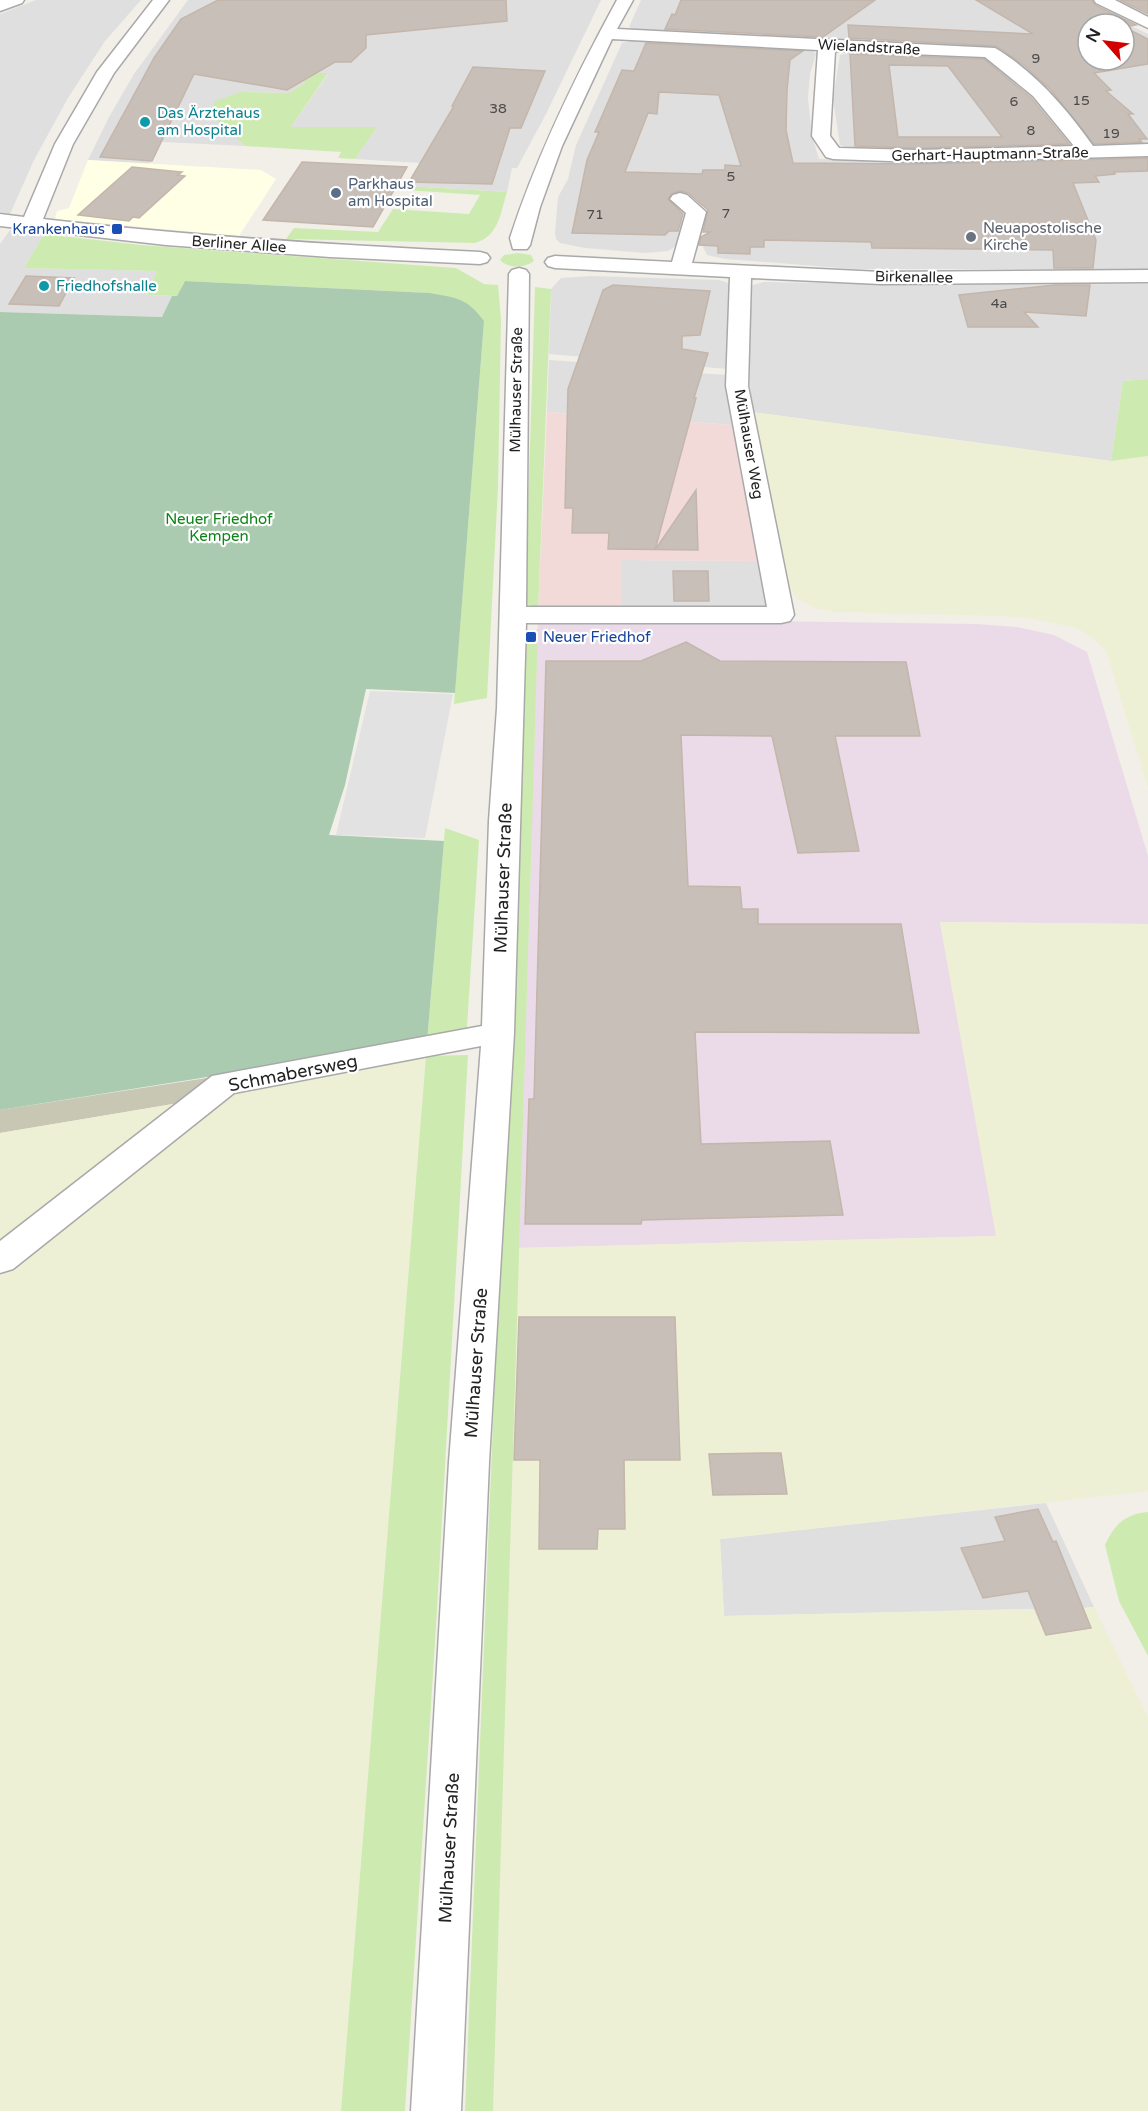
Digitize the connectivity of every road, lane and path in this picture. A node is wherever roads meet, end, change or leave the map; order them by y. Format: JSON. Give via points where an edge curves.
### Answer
{"nodes":[{"id":1,"x":16,"y":0,"type":"edge"},
{"id":2,"x":161,"y":0,"type":"edge"},
{"id":3,"x":626,"y":0,"type":"edge"},
{"id":4,"x":1102,"y":0,"type":"edge"},
{"id":5,"x":0,"y":6,"type":"edge"},
{"id":6,"x":1148,"y":23,"type":"edge"},
{"id":7,"x":607,"y":34,"type":"junction"},
{"id":8,"x":827,"y":45,"type":"junction"},
{"id":9,"x":1148,"y":150,"type":"edge"},
{"id":10,"x":1089,"y":153,"type":"junction"},
{"id":11,"x":680,"y":199,"type":"dead end"},
{"id":12,"x":0,"y":220,"type":"edge"},
{"id":13,"x":31,"y":224,"type":"junction"},
{"id":14,"x":520,"y":245,"type":"junction"},
{"id":15,"x":480,"y":258,"type":"junction"},
{"id":16,"x":555,"y":262,"type":"junction"},
{"id":17,"x":681,"y":267,"type":"junction"},
{"id":18,"x":741,"y":271,"type":"junction"},
{"id":19,"x":519,"y":274,"type":"junction"},
{"id":20,"x":1148,"y":276,"type":"edge"},
{"id":21,"x":513,"y":615,"type":"junction"},
{"id":22,"x":498,"y":1034,"type":"junction"},
{"id":23,"x":0,"y":1260,"type":"edge"},
{"id":24,"x":436,"y":2111,"type":"edge"}],
"edges":[{"from":1,"to":5,"type":"street"},
{"from":2,"to":13,"type":"street","via":[[100,82],[64,144]]},
{"from":3,"to":7,"type":"street"},
{"from":4,"to":6,"type":"street"},
{"from":7,"to":8,"type":"street","name":"Wielandstraße"},
{"from":7,"to":14,"type":"street","via":[[535,187]]},
{"from":8,"to":10,"type":"street","name":"Wielandstraße","via":[[988,51],[1039,92]]},
{"from":8,"to":10,"type":"street","name":"Gerhart-Hauptmann-Straße","via":[[821,136],[833,153]]},
{"from":9,"to":10,"type":"street","name":"Gerhart-Hauptmann-Straße"},
{"from":11,"to":17,"type":"street","via":[[696,212]]},
{"from":12,"to":13,"type":"street","name":"Berliner Allee"},
{"from":13,"to":15,"type":"street","name":"Berliner Allee","via":[[266,247]]},
{"from":14,"to":15,"type":"street","via":[[489,250]]},
{"from":14,"to":16,"type":"street","via":[[550,252]]},
{"from":15,"to":19,"type":"street","via":[[489,270]]},
{"from":16,"to":17,"type":"street","name":"Birkenallee"},
{"from":16,"to":19,"type":"street","via":[[543,271]]},
{"from":17,"to":18,"type":"street","name":"Birkenallee"},
{"from":18,"to":20,"type":"street","name":"Birkenallee","via":[[881,278]]},
{"from":18,"to":21,"type":"street","name":"Mülhauser Weg","via":[[737,386],[782,615]]},
{"from":19,"to":21,"type":"street","name":"Mülhauser Straße"},
{"from":21,"to":22,"type":"street","name":"Mülhauser Straße"},
{"from":22,"to":23,"type":"street","name":"Schmabersweg","via":[[224,1084]]},
{"from":22,"to":24,"type":"street","name":"Mülhauser Straße","via":[[469,1462]]}]}
